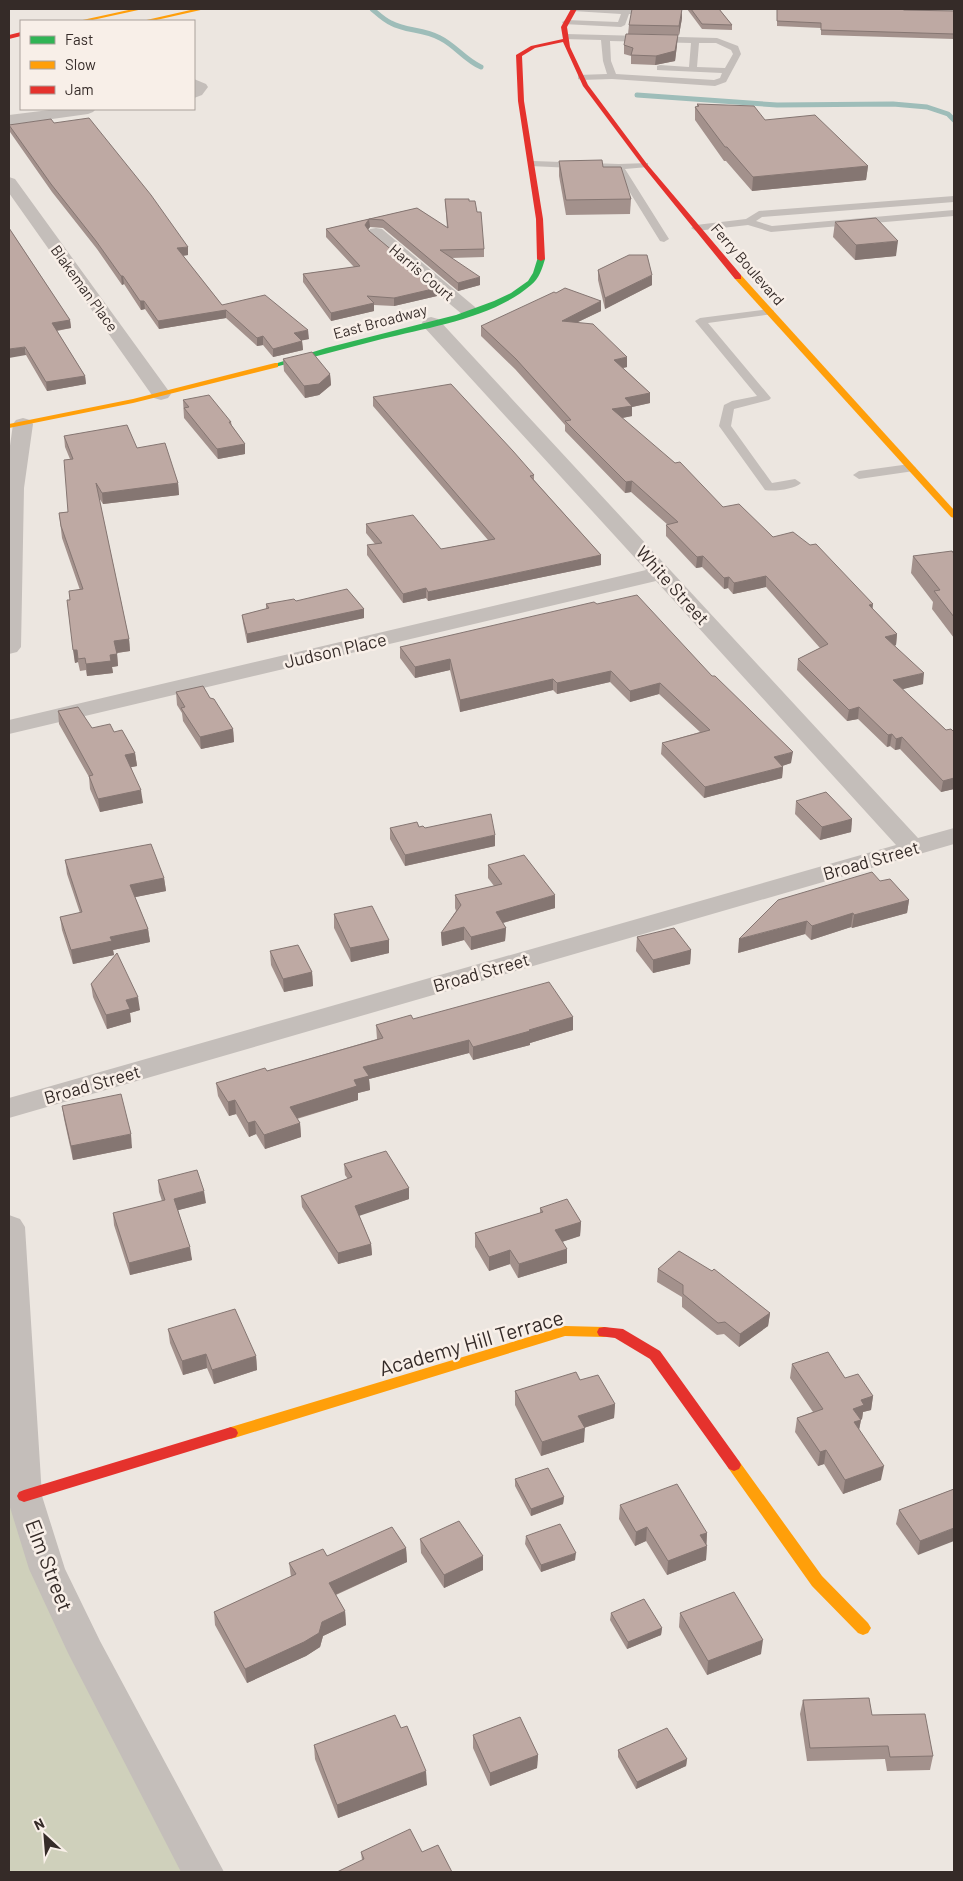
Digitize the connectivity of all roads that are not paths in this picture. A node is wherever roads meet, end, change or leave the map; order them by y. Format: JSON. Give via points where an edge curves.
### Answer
{"nodes":[{"id":1,"x":122,"y":9,"type":"edge"},
{"id":2,"x":140,"y":9,"type":"edge"},
{"id":3,"x":202,"y":9,"type":"edge"},
{"id":4,"x":574,"y":9,"type":"edge"},
{"id":5,"x":904,"y":9,"type":"edge"},
{"id":6,"x":626,"y":10,"type":"edge"},
{"id":7,"x":954,"y":10,"type":"edge"},
{"id":8,"x":602,"y":11,"type":"junction"},
{"id":9,"x":652,"y":13,"type":"edge"},
{"id":10,"x":76,"y":20,"type":"edge"},
{"id":11,"x":86,"y":20,"type":"edge"},
{"id":12,"x":150,"y":20,"type":"edge"},
{"id":13,"x":566,"y":22,"type":"junction"},
{"id":14,"x":596,"y":24,"type":"junction"},
{"id":15,"x":605,"y":37,"type":"junction"},
{"id":16,"x":566,"y":38,"type":"junction"},
{"id":17,"x":695,"y":40,"type":"junction"},
{"id":18,"x":570,"y":53,"type":"junction"},
{"id":19,"x":520,"y":59,"type":"junction"},
{"id":20,"x":646,"y":68,"type":"edge"},
{"id":21,"x":693,"y":70,"type":"junction"},
{"id":22,"x":729,"y":71,"type":"junction"},
{"id":23,"x":612,"y":76,"type":"junction"},
{"id":24,"x":581,"y":77,"type":"junction"},
{"id":25,"x":195,"y":84,"type":"edge"},
{"id":26,"x":195,"y":93,"type":"edge"},
{"id":27,"x":81,"y":110,"type":"edge"},
{"id":28,"x":9,"y":120,"type":"edge"},
{"id":29,"x":533,"y":164,"type":"junction"},
{"id":30,"x":645,"y":165,"type":"junction"},
{"id":31,"x":619,"y":167,"type":"junction"},
{"id":32,"x":9,"y":182,"type":"edge"},
{"id":33,"x":954,"y":198,"type":"edge"},
{"id":34,"x":954,"y":213,"type":"edge"},
{"id":35,"x":749,"y":222,"type":"junction"},
{"id":36,"x":696,"y":228,"type":"junction"},
{"id":37,"x":376,"y":233,"type":"dead end"},
{"id":38,"x":664,"y":239,"type":"dead end"},
{"id":39,"x":469,"y":311,"type":"junction"},
{"id":40,"x":770,"y":312,"type":"junction"},
{"id":41,"x":431,"y":323,"type":"junction"},
{"id":42,"x":161,"y":394,"type":"junction"},
{"id":43,"x":16,"y":425,"type":"edge"},
{"id":44,"x":910,"y":468,"type":"junction"},
{"id":45,"x":859,"y":474,"type":"dead end"},
{"id":46,"x":795,"y":483,"type":"dead end"},
{"id":47,"x":11,"y":486,"type":"edge"},
{"id":48,"x":954,"y":515,"type":"edge"},
{"id":49,"x":662,"y":572,"type":"junction"},
{"id":50,"x":9,"y":647,"type":"edge"},
{"id":51,"x":9,"y":727,"type":"edge"},
{"id":52,"x":954,"y":836,"type":"edge"},
{"id":53,"x":913,"y":848,"type":"junction"},
{"id":54,"x":9,"y":1108,"type":"edge"},
{"id":55,"x":9,"y":1227,"type":"edge"},
{"id":56,"x":24,"y":1496,"type":"junction"},
{"id":57,"x":863,"y":1628,"type":"dead end"},
{"id":58,"x":203,"y":1872,"type":"edge"}],
"edges":[{"from":1,"to":10,"type":"main road"},
{"from":2,"to":11,"type":"main road"},
{"from":3,"to":12,"type":"main road"},
{"from":4,"to":8,"type":"lane"},
{"from":4,"to":13,"type":"main road"},
{"from":5,"to":7,"type":"street"},
{"from":6,"to":8,"type":"lane"},
{"from":6,"to":9,"type":"lane"},
{"from":6,"to":14,"type":"lane","via":[[621,25]]},
{"from":8,"to":14,"type":"lane"},
{"from":13,"to":14,"type":"lane"},
{"from":13,"to":16,"type":"main road","name":"Ferry Boulevard"},
{"from":15,"to":16,"type":"lane"},
{"from":15,"to":17,"type":"lane"},
{"from":15,"to":23,"type":"lane","via":[[613,66]]},
{"from":16,"to":18,"type":"main road","name":"Ferry Boulevard"},
{"from":16,"to":19,"type":"main road","via":[[526,50],[519,55]]},
{"from":17,"to":21,"type":"lane"},
{"from":17,"to":22,"type":"lane","via":[[717,41],[734,48],[737,54]]},
{"from":18,"to":19,"type":"main road","via":[[540,54]]},
{"from":18,"to":24,"type":"main road","name":"Ferry Boulevard"},
{"from":19,"to":29,"type":"main road","name":"East Broadway","via":[[521,103]]},
{"from":20,"to":21,"type":"lane"},
{"from":21,"to":22,"type":"lane"},
{"from":22,"to":23,"type":"lane","via":[[723,80],[716,83]]},
{"from":23,"to":24,"type":"lane"},
{"from":24,"to":30,"type":"main road","name":"Ferry Boulevard"},
{"from":25,"to":26,"type":"street","via":[[201,87]]},
{"from":27,"to":28,"type":"street"},
{"from":29,"to":31,"type":"lane"},
{"from":29,"to":39,"type":"main road","name":"East Broadway","via":[[542,244],[537,274],[509,297]]},
{"from":30,"to":31,"type":"lane"},
{"from":30,"to":36,"type":"main road","name":"Ferry Boulevard"},
{"from":31,"to":38,"type":"lane"},
{"from":32,"to":42,"type":"street","name":"Blakeman Place"},
{"from":33,"to":35,"type":"lane","via":[[759,214]]},
{"from":34,"to":35,"type":"lane","via":[[771,229]]},
{"from":35,"to":36,"type":"lane"},
{"from":36,"to":40,"type":"main road","name":"Ferry Boulevard"},
{"from":37,"to":39,"type":"street","name":"Harris Court"},
{"from":39,"to":41,"type":"main road","name":"East Broadway"},
{"from":40,"to":44,"type":"main road","name":"Ferry Boulevard"},
{"from":40,"to":46,"type":"lane","via":[[700,321],[765,398],[728,407],[725,426],[769,486]]},
{"from":41,"to":42,"type":"main road","name":"East Broadway"},
{"from":41,"to":49,"type":"street","name":"White Street"},
{"from":42,"to":43,"type":"main road","name":"East Broadway"},
{"from":43,"to":47,"type":"street"},
{"from":44,"to":45,"type":"lane"},
{"from":44,"to":48,"type":"main road","name":"Ferry Boulevard"},
{"from":47,"to":50,"type":"street"},
{"from":49,"to":51,"type":"street","name":"Judson Place"},
{"from":49,"to":53,"type":"street","name":"White Street"},
{"from":52,"to":53,"type":"street","name":"Broad Street"},
{"from":53,"to":54,"type":"street","name":"Broad Street"},
{"from":55,"to":56,"type":"street","name":"Elm Street"},
{"from":56,"to":57,"type":"main road","name":"Academy Hill Terrace","via":[[565,1331],[618,1333],[655,1355],[817,1581]]},
{"from":56,"to":58,"type":"street","name":"Elm Street","via":[[47,1569],[87,1653]]}]}
